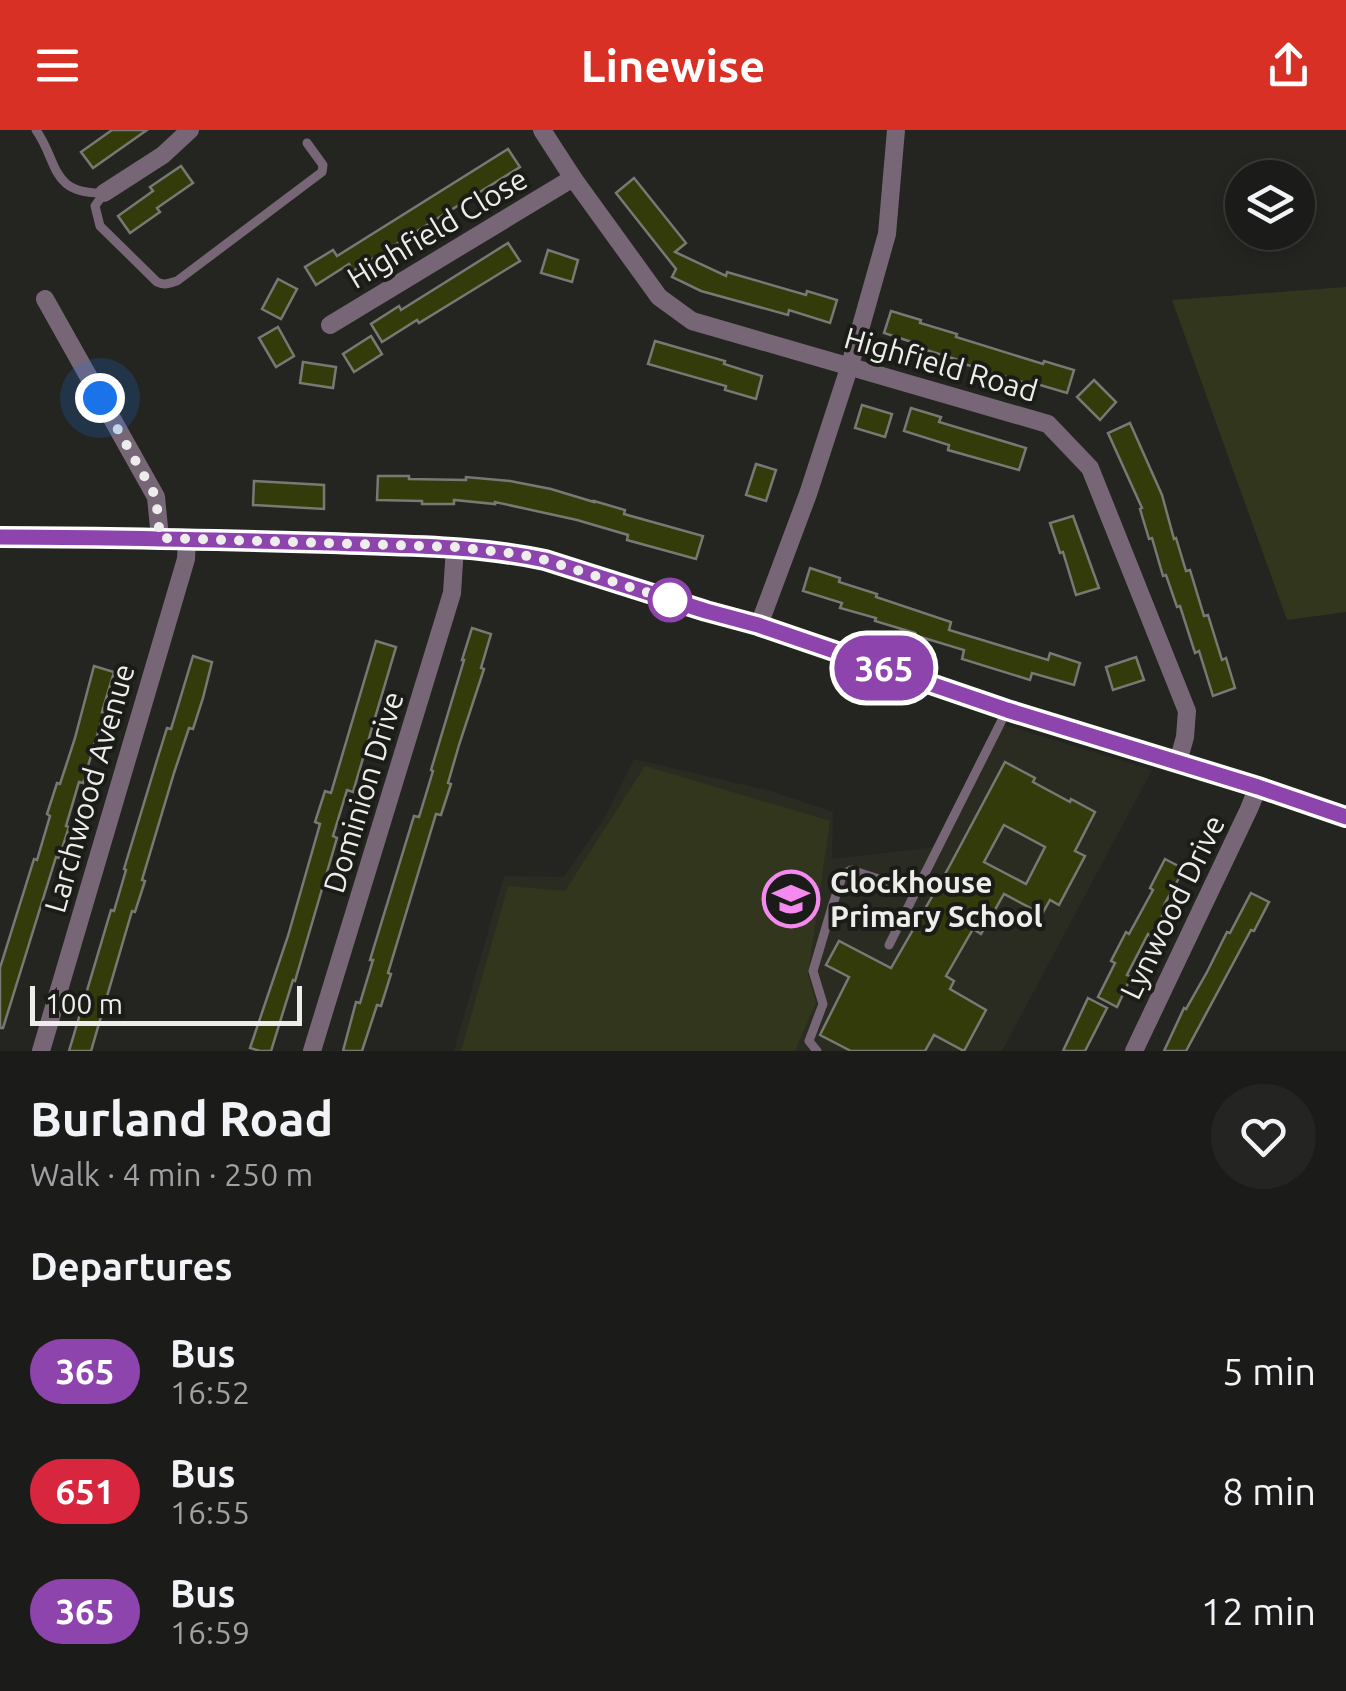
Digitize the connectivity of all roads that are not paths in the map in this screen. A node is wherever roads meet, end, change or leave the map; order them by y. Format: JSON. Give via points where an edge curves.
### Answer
{"nodes":[{"id":1,"x":36,"y":130,"type":"edge"},
{"id":2,"x":542,"y":130,"type":"edge"},
{"id":3,"x":896,"y":130,"type":"edge"},
{"id":4,"x":188,"y":131,"type":"edge"},
{"id":5,"x":307,"y":142,"type":"dead end"},
{"id":6,"x":573,"y":178,"type":"junction"},
{"id":7,"x":104,"y":193,"type":"junction"},
{"id":8,"x":45,"y":300,"type":"dead end"},
{"id":9,"x":330,"y":325,"type":"dead end"},
{"id":10,"x":850,"y":365,"type":"junction"},
{"id":11,"x":0,"y":537,"type":"edge"},
{"id":12,"x":160,"y":538,"type":"junction"},
{"id":13,"x":187,"y":539,"type":"junction"},
{"id":14,"x":455,"y":547,"type":"junction"},
{"id":15,"x":758,"y":625,"type":"junction"},
{"id":16,"x":1007,"y":710,"type":"junction"},
{"id":17,"x":1178,"y":762,"type":"junction"},
{"id":18,"x":1258,"y":787,"type":"junction"},
{"id":19,"x":1346,"y":817,"type":"edge"},
{"id":20,"x":916,"y":891,"type":"junction"},
{"id":21,"x":832,"y":907,"type":"junction"},
{"id":22,"x":898,"y":926,"type":"junction"},
{"id":23,"x":888,"y":946,"type":"dead end"},
{"id":24,"x":40,"y":1051,"type":"edge"},
{"id":25,"x":312,"y":1051,"type":"edge"},
{"id":26,"x":817,"y":1051,"type":"edge"},
{"id":27,"x":1134,"y":1051,"type":"edge"}],
"edges":[{"from":1,"to":7,"type":"lane","via":[[64,181],[74,190]]},
{"from":2,"to":6,"type":"street","name":"Highfield Road"},
{"from":3,"to":10,"type":"street","via":[[887,234]]},
{"from":4,"to":7,"type":"street"},
{"from":5,"to":7,"type":"lane","via":[[322,172],[168,284],[157,282],[100,226],[96,206]]},
{"from":6,"to":9,"type":"street","name":"Highfield Close"},
{"from":6,"to":10,"type":"street","name":"Highfield Road","via":[[659,297],[692,320]]},
{"from":8,"to":12,"type":"street","via":[[156,497]]},
{"from":10,"to":15,"type":"street"},
{"from":10,"to":17,"type":"street","name":"Highfield Road","via":[[1048,424],[1090,468],[1187,711]]},
{"from":11,"to":12,"type":"street"},
{"from":12,"to":13,"type":"street"},
{"from":13,"to":14,"type":"street"},
{"from":13,"to":24,"type":"street","name":"Larchwood Avenue"},
{"from":14,"to":15,"type":"street","via":[[545,560]]},
{"from":14,"to":25,"type":"street","name":"Dominion Drive","via":[[452,593]]},
{"from":15,"to":16,"type":"street"},
{"from":16,"to":17,"type":"street"},
{"from":16,"to":20,"type":"lane"},
{"from":17,"to":18,"type":"street"},
{"from":18,"to":19,"type":"street"},
{"from":18,"to":27,"type":"street","name":"Lynwood Drive"},
{"from":20,"to":21,"type":"lane","via":[[851,870],[843,874]]},
{"from":20,"to":22,"type":"lane"},
{"from":21,"to":22,"type":"lane"},
{"from":21,"to":26,"type":"lane","via":[[812,971],[823,1004],[809,1040]]},
{"from":22,"to":23,"type":"lane"}]}
